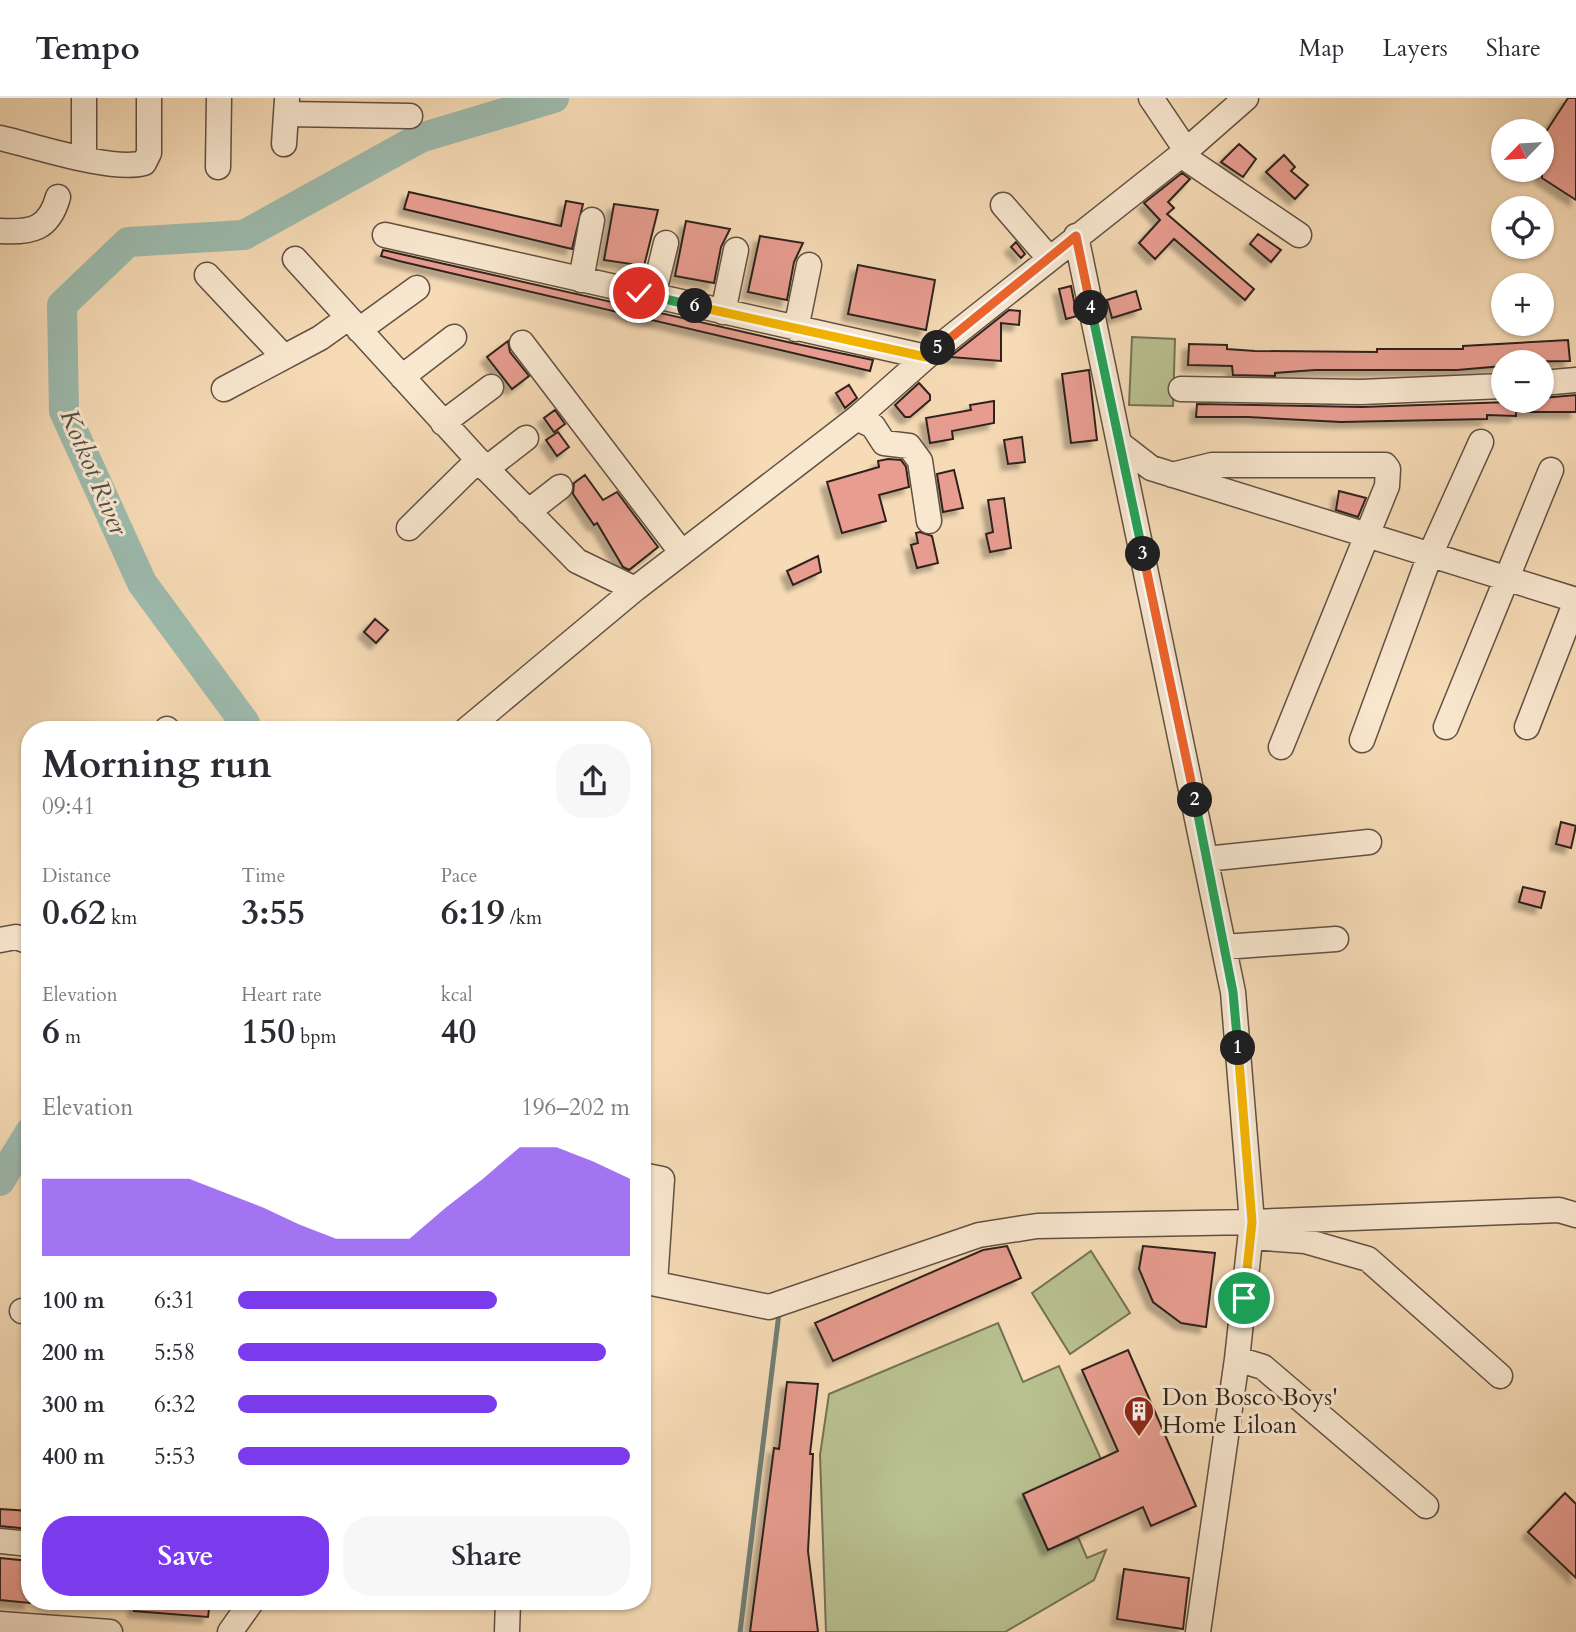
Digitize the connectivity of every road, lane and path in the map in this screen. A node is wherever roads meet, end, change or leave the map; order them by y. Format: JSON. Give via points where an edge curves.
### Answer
{"nodes":[{"id":1,"x":84,"y":98,"type":"edge"},
{"id":2,"x":149,"y":98,"type":"edge"},
{"id":3,"x":219,"y":98,"type":"edge"},
{"id":4,"x":1151,"y":98,"type":"edge"},
{"id":5,"x":1246,"y":98,"type":"edge"},
{"id":6,"x":287,"y":106,"type":"edge"},
{"id":7,"x":410,"y":116,"type":"dead end"},
{"id":8,"x":0,"y":138,"type":"edge"},
{"id":9,"x":284,"y":144,"type":"dead end"},
{"id":10,"x":1184,"y":153,"type":"junction"},
{"id":11,"x":83,"y":158,"type":"junction"},
{"id":12,"x":218,"y":167,"type":"dead end"},
{"id":13,"x":58,"y":197,"type":"dead end"},
{"id":14,"x":1003,"y":205,"type":"dead end"},
{"id":15,"x":592,"y":220,"type":"dead end"},
{"id":16,"x":0,"y":231,"type":"edge"},
{"id":17,"x":385,"y":235,"type":"dead end"},
{"id":18,"x":1299,"y":235,"type":"dead end"},
{"id":19,"x":1076,"y":236,"type":"junction"},
{"id":20,"x":666,"y":243,"type":"dead end"},
{"id":21,"x":736,"y":250,"type":"dead end"},
{"id":22,"x":1049,"y":258,"type":"junction"},
{"id":23,"x":295,"y":259,"type":"dead end"},
{"id":24,"x":809,"y":265,"type":"dead end"},
{"id":25,"x":207,"y":275,"type":"dead end"},
{"id":26,"x":581,"y":280,"type":"junction"},
{"id":27,"x":417,"y":288,"type":"dead end"},
{"id":28,"x":653,"y":296,"type":"junction"},
{"id":29,"x":723,"y":312,"type":"junction"},
{"id":30,"x":354,"y":324,"type":"junction"},
{"id":31,"x":796,"y":329,"type":"junction"},
{"id":32,"x":454,"y":337,"type":"dead end"},
{"id":33,"x":522,"y":343,"type":"dead end"},
{"id":34,"x":284,"y":357,"type":"junction"},
{"id":35,"x":926,"y":357,"type":"junction"},
{"id":36,"x":402,"y":377,"type":"junction"},
{"id":37,"x":1576,"y":380,"type":"edge"},
{"id":38,"x":1554,"y":382,"type":"edge"},
{"id":39,"x":491,"y":387,"type":"dead end"},
{"id":40,"x":1491,"y":387,"type":"edge"},
{"id":41,"x":224,"y":389,"type":"dead end"},
{"id":42,"x":1181,"y":389,"type":"dead end"},
{"id":43,"x":857,"y":418,"type":"junction"},
{"id":44,"x":443,"y":423,"type":"junction"},
{"id":45,"x":526,"y":438,"type":"dead end"},
{"id":46,"x":1481,"y":442,"type":"dead end"},
{"id":47,"x":1120,"y":444,"type":"junction"},
{"id":48,"x":482,"y":465,"type":"junction"},
{"id":49,"x":1551,"y":470,"type":"dead end"},
{"id":50,"x":1172,"y":475,"type":"junction"},
{"id":51,"x":561,"y":487,"type":"dead end"},
{"id":52,"x":528,"y":512,"type":"junction"},
{"id":53,"x":929,"y":521,"type":"dead end"},
{"id":54,"x":409,"y":528,"type":"dead end"},
{"id":55,"x":1368,"y":536,"type":"junction"},
{"id":56,"x":682,"y":553,"type":"junction"},
{"id":57,"x":1430,"y":555,"type":"junction"},
{"id":58,"x":1509,"y":579,"type":"junction"},
{"id":59,"x":635,"y":589,"type":"junction"},
{"id":60,"x":1576,"y":600,"type":"edge"},
{"id":61,"x":477,"y":721,"type":"edge"},
{"id":62,"x":1447,"y":727,"type":"dead end"},
{"id":63,"x":1527,"y":727,"type":"dead end"},
{"id":64,"x":1362,"y":740,"type":"dead end"},
{"id":65,"x":1281,"y":747,"type":"dead end"},
{"id":66,"x":1369,"y":842,"type":"dead end"},
{"id":67,"x":1206,"y":859,"type":"junction"},
{"id":68,"x":21,"y":939,"type":"edge"},
{"id":69,"x":1336,"y":939,"type":"dead end"},
{"id":70,"x":0,"y":940,"type":"edge"},
{"id":71,"x":1224,"y":947,"type":"junction"},
{"id":72,"x":651,"y":1177,"type":"edge"},
{"id":73,"x":1576,"y":1215,"type":"edge"},
{"id":74,"x":1252,"y":1229,"type":"junction"},
{"id":75,"x":651,"y":1260,"type":"edge"},
{"id":76,"x":651,"y":1283,"type":"edge"},
{"id":77,"x":1237,"y":1359,"type":"junction"},
{"id":78,"x":1500,"y":1376,"type":"dead end"},
{"id":79,"x":1426,"y":1506,"type":"dead end"},
{"id":80,"x":0,"y":1541,"type":"edge"},
{"id":81,"x":21,"y":1543,"type":"edge"},
{"id":82,"x":246,"y":1610,"type":"edge"},
{"id":83,"x":508,"y":1610,"type":"edge"},
{"id":84,"x":0,"y":1625,"type":"edge"},
{"id":85,"x":110,"y":1632,"type":"edge"},
{"id":86,"x":230,"y":1632,"type":"edge"},
{"id":87,"x":507,"y":1632,"type":"edge"},
{"id":88,"x":1198,"y":1632,"type":"edge"}],
"edges":[{"from":1,"to":11,"type":"street"},
{"from":2,"to":11,"type":"street","via":[[149,153],[144,163],[133,166]]},
{"from":3,"to":12,"type":"street"},
{"from":4,"to":10,"type":"street"},
{"from":5,"to":10,"type":"street"},
{"from":6,"to":7,"type":"street"},
{"from":6,"to":9,"type":"street"},
{"from":8,"to":11,"type":"street"},
{"from":10,"to":18,"type":"street"},
{"from":10,"to":19,"type":"street"},
{"from":13,"to":16,"type":"street","via":[[52,218],[40,227]]},
{"from":14,"to":22,"type":"street"},
{"from":15,"to":26,"type":"street"},
{"from":17,"to":26,"type":"street"},
{"from":19,"to":22,"type":"street"},
{"from":19,"to":47,"type":"street"},
{"from":20,"to":28,"type":"street"},
{"from":21,"to":29,"type":"street"},
{"from":22,"to":35,"type":"street"},
{"from":23,"to":30,"type":"street"},
{"from":24,"to":31,"type":"street"},
{"from":25,"to":34,"type":"street"},
{"from":26,"to":28,"type":"street"},
{"from":27,"to":30,"type":"street"},
{"from":28,"to":29,"type":"street"},
{"from":29,"to":31,"type":"street"},
{"from":30,"to":34,"type":"street"},
{"from":30,"to":36,"type":"street"},
{"from":31,"to":35,"type":"street"},
{"from":32,"to":36,"type":"street"},
{"from":33,"to":56,"type":"street"},
{"from":34,"to":41,"type":"street"},
{"from":35,"to":43,"type":"street"},
{"from":36,"to":44,"type":"street"},
{"from":37,"to":38,"type":"street"},
{"from":39,"to":44,"type":"street"},
{"from":40,"to":42,"type":"street","via":[[1361,392]]},
{"from":43,"to":53,"type":"street","via":[[873,426],[884,443],[909,446],[920,461]]},
{"from":43,"to":56,"type":"street"},
{"from":44,"to":48,"type":"street"},
{"from":45,"to":48,"type":"street"},
{"from":46,"to":57,"type":"street"},
{"from":47,"to":50,"type":"street","via":[[1151,468]]},
{"from":47,"to":67,"type":"street"},
{"from":48,"to":52,"type":"street"},
{"from":48,"to":54,"type":"street"},
{"from":49,"to":58,"type":"street"},
{"from":50,"to":55,"type":"street"},
{"from":50,"to":55,"type":"street","via":[[1212,465],[1385,465],[1387,486]]},
{"from":51,"to":52,"type":"street"},
{"from":52,"to":59,"type":"street","via":[[576,561]]},
{"from":55,"to":57,"type":"street"},
{"from":55,"to":65,"type":"street"},
{"from":56,"to":59,"type":"street"},
{"from":57,"to":58,"type":"street"},
{"from":57,"to":64,"type":"street"},
{"from":58,"to":60,"type":"street"},
{"from":58,"to":62,"type":"street"},
{"from":59,"to":61,"type":"street"},
{"from":60,"to":63,"type":"street"},
{"from":66,"to":67,"type":"street"},
{"from":67,"to":71,"type":"street"},
{"from":68,"to":70,"type":"street"},
{"from":69,"to":71,"type":"street"},
{"from":71,"to":74,"type":"street","via":[[1233,992]]},
{"from":72,"to":75,"type":"street","via":[[662,1179]]},
{"from":73,"to":74,"type":"street","via":[[1559,1210]]},
{"from":74,"to":76,"type":"street","via":[[1037,1226],[979,1235],[769,1307]]},
{"from":74,"to":77,"type":"street"},
{"from":74,"to":78,"type":"street","via":[[1368,1259]]},
{"from":77,"to":79,"type":"street","via":[[1263,1367]]},
{"from":77,"to":88,"type":"street"},
{"from":80,"to":81,"type":"street"},
{"from":82,"to":86,"type":"street"},
{"from":83,"to":87,"type":"street"},
{"from":84,"to":85,"type":"street"}]}
